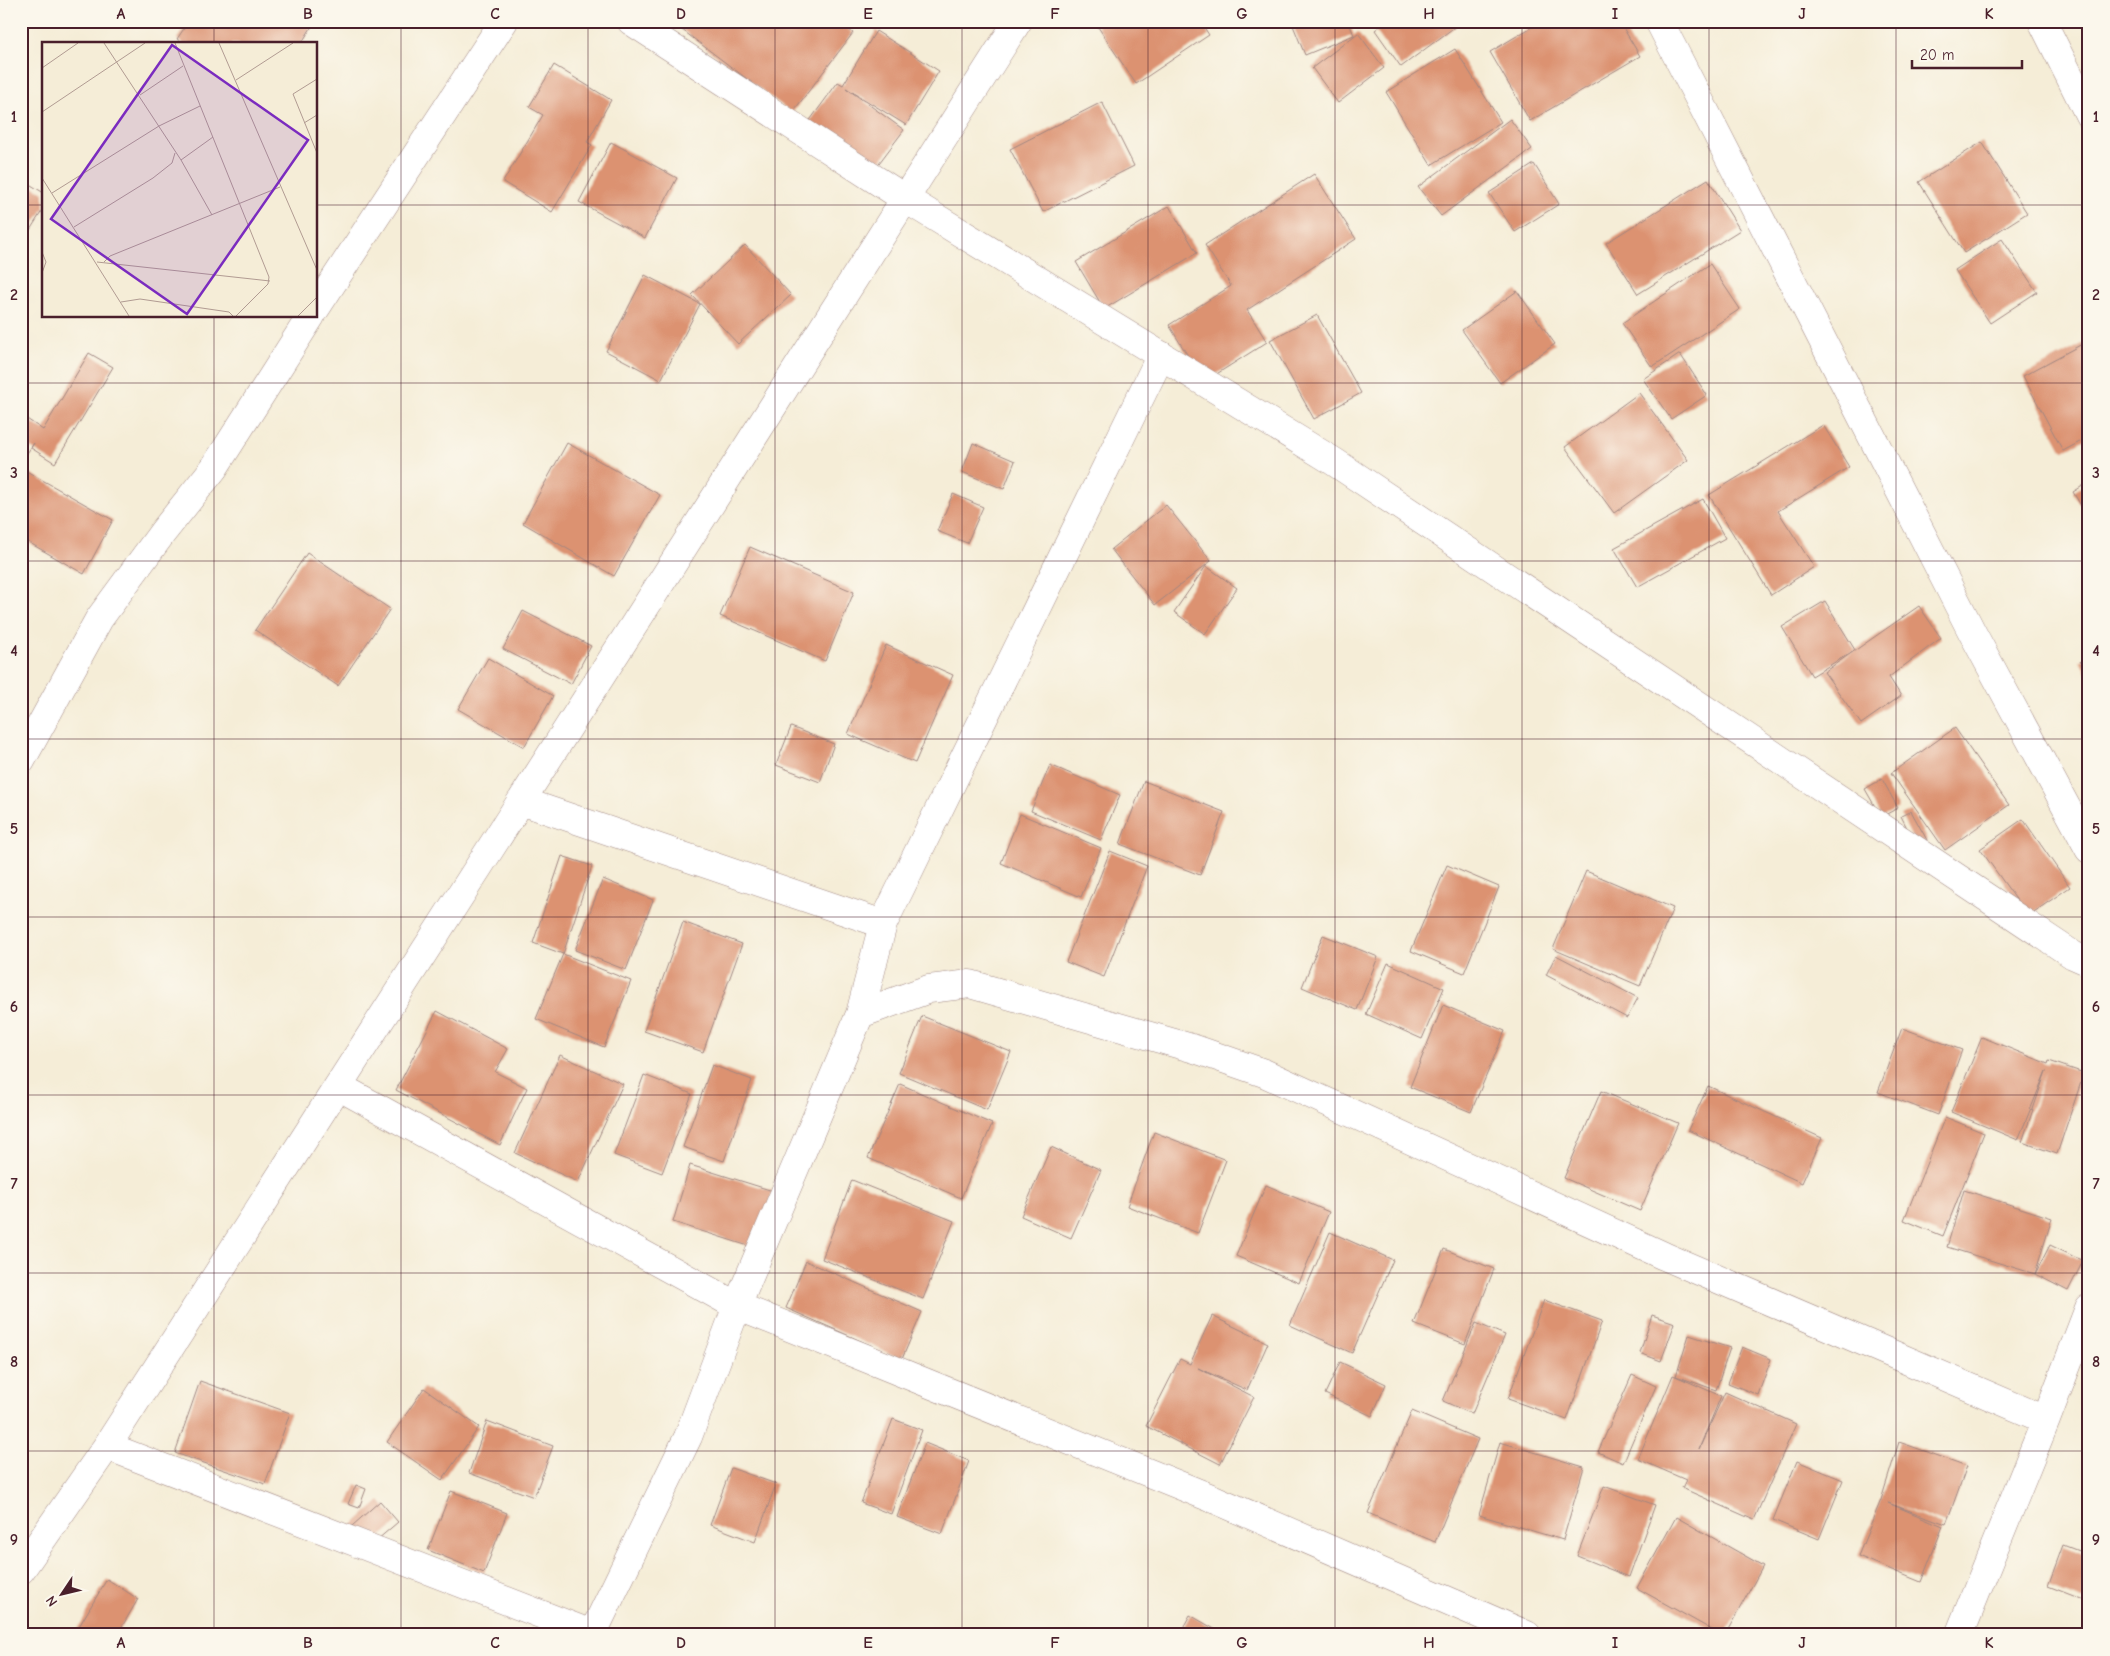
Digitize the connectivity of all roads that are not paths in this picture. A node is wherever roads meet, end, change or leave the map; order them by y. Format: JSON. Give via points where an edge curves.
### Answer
{"nodes":[{"id":1,"x":504,"y":21,"type":"edge"},
{"id":2,"x":631,"y":21,"type":"edge"},
{"id":3,"x":1018,"y":21,"type":"edge"},
{"id":4,"x":1658,"y":21,"type":"edge"},
{"id":5,"x":2042,"y":21,"type":"edge"},
{"id":6,"x":2089,"y":116,"type":"edge"},
{"id":7,"x":904,"y":198,"type":"junction"},
{"id":8,"x":318,"y":305,"type":"edge"},
{"id":9,"x":310,"y":318,"type":"edge"},
{"id":10,"x":1161,"y":355,"type":"junction"},
{"id":11,"x":21,"y":761,"type":"edge"},
{"id":12,"x":521,"y":801,"type":"junction"},
{"id":13,"x":2089,"y":849,"type":"edge"},
{"id":14,"x":883,"y":924,"type":"junction"},
{"id":15,"x":2089,"y":962,"type":"edge"},
{"id":16,"x":860,"y":1014,"type":"junction"},
{"id":17,"x":338,"y":1086,"type":"junction"},
{"id":18,"x":737,"y":1306,"type":"junction"},
{"id":19,"x":2089,"y":1308,"type":"edge"},
{"id":20,"x":2046,"y":1420,"type":"junction"},
{"id":21,"x":107,"y":1446,"type":"junction"},
{"id":22,"x":21,"y":1570,"type":"edge"},
{"id":23,"x":592,"y":1634,"type":"edge"},
{"id":24,"x":1527,"y":1635,"type":"edge"},
{"id":25,"x":1959,"y":1635,"type":"edge"}],
"edges":[{"from":1,"to":8,"type":"street"},
{"from":2,"to":7,"type":"street"},
{"from":3,"to":7,"type":"street"},
{"from":4,"to":13,"type":"street","via":[[1972,632]]},
{"from":5,"to":6,"type":"street"},
{"from":7,"to":10,"type":"street"},
{"from":7,"to":12,"type":"street"},
{"from":9,"to":11,"type":"street","via":[[214,468],[99,619]]},
{"from":10,"to":14,"type":"street"},
{"from":10,"to":15,"type":"street","via":[[1333,461],[2073,955]]},
{"from":12,"to":14,"type":"street"},
{"from":12,"to":17,"type":"street"},
{"from":14,"to":16,"type":"street"},
{"from":16,"to":18,"type":"street"},
{"from":16,"to":20,"type":"street","via":[[929,988],[970,984],[1195,1049],[1264,1073],[1664,1256]]},
{"from":17,"to":18,"type":"street"},
{"from":17,"to":21,"type":"street"},
{"from":18,"to":23,"type":"street","via":[[688,1437]]},
{"from":18,"to":24,"type":"street","via":[[1216,1500]]},
{"from":19,"to":20,"type":"street"},
{"from":20,"to":25,"type":"street"},
{"from":21,"to":22,"type":"street"},
{"from":21,"to":23,"type":"street"}]}
